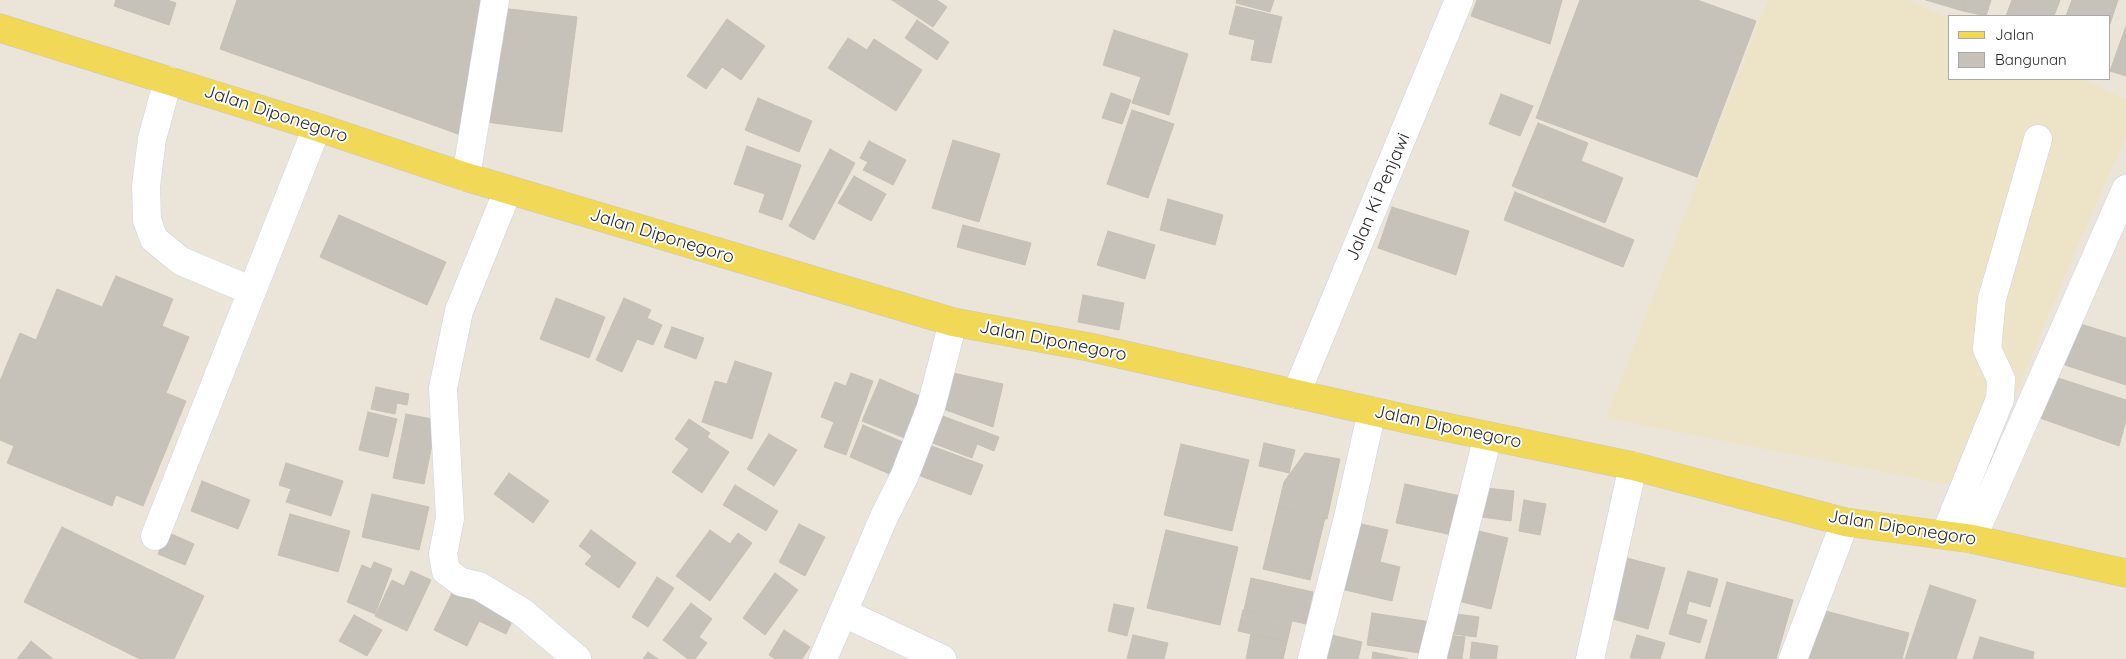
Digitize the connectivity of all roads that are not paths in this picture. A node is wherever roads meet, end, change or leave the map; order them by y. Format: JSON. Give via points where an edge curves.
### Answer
{"nodes":[{"id":1,"x":495,"y":0,"type":"edge"},
{"id":2,"x":1459,"y":0,"type":"edge"},
{"id":3,"x":0,"y":28,"type":"edge"},
{"id":4,"x":168,"y":80,"type":"junction"},
{"id":5,"x":317,"y":128,"type":"junction"},
{"id":6,"x":2038,"y":139,"type":"dead end"},
{"id":7,"x":466,"y":178,"type":"junction"},
{"id":8,"x":2126,"y":189,"type":"edge"},
{"id":9,"x":508,"y":190,"type":"junction"},
{"id":10,"x":252,"y":291,"type":"junction"},
{"id":11,"x":953,"y":322,"type":"junction"},
{"id":12,"x":1296,"y":394,"type":"junction"},
{"id":13,"x":1372,"y":411,"type":"junction"},
{"id":14,"x":1488,"y":436,"type":"junction"},
{"id":15,"x":1633,"y":466,"type":"junction"},
{"id":16,"x":1844,"y":522,"type":"junction"},
{"id":17,"x":1945,"y":535,"type":"junction"},
{"id":18,"x":155,"y":536,"type":"dead end"},
{"id":19,"x":1972,"y":539,"type":"junction"},
{"id":20,"x":2126,"y":573,"type":"edge"},
{"id":21,"x":844,"y":613,"type":"junction"},
{"id":22,"x":577,"y":659,"type":"edge"},
{"id":23,"x":823,"y":659,"type":"edge"},
{"id":24,"x":942,"y":659,"type":"edge"},
{"id":25,"x":1312,"y":659,"type":"edge"},
{"id":26,"x":1432,"y":659,"type":"edge"},
{"id":27,"x":1590,"y":659,"type":"edge"},
{"id":28,"x":1793,"y":659,"type":"edge"}],
"edges":[{"from":1,"to":7,"type":"street"},
{"from":2,"to":12,"type":"street","name":"Jalan Ki Penjawi"},
{"from":3,"to":4,"type":"main road","name":"Jalan Diponegoro"},
{"from":4,"to":5,"type":"main road","name":"Jalan Diponegoro"},
{"from":4,"to":10,"type":"street","via":[[152,139],[146,186],[147,220],[154,239],[181,261]]},
{"from":5,"to":7,"type":"main road","name":"Jalan Diponegoro"},
{"from":5,"to":10,"type":"street"},
{"from":6,"to":17,"type":"street","via":[[1992,298],[1987,349],[2001,379],[2000,399]]},
{"from":7,"to":9,"type":"main road","name":"Jalan Diponegoro"},
{"from":8,"to":19,"type":"street"},
{"from":9,"to":11,"type":"main road","name":"Jalan Diponegoro"},
{"from":9,"to":22,"type":"street","via":[[459,311],[443,388],[450,518],[443,554],[446,571],[461,582],[479,586],[522,612]]},
{"from":10,"to":18,"type":"street"},
{"from":11,"to":12,"type":"main road","name":"Jalan Diponegoro","via":[[1089,347]]},
{"from":11,"to":21,"type":"street","via":[[931,407]]},
{"from":12,"to":13,"type":"main road","name":"Jalan Diponegoro"},
{"from":13,"to":14,"type":"main road","name":"Jalan Diponegoro"},
{"from":13,"to":25,"type":"street"},
{"from":14,"to":15,"type":"main road","name":"Jalan Diponegoro"},
{"from":14,"to":26,"type":"street"},
{"from":15,"to":16,"type":"main road","name":"Jalan Diponegoro"},
{"from":15,"to":27,"type":"street"},
{"from":16,"to":17,"type":"main road","name":"Jalan Diponegoro"},
{"from":16,"to":28,"type":"street"},
{"from":17,"to":19,"type":"main road","name":"Jalan Diponegoro"},
{"from":19,"to":20,"type":"main road","name":"Jalan Diponegoro"},
{"from":21,"to":23,"type":"street"},
{"from":21,"to":24,"type":"street"}]}
